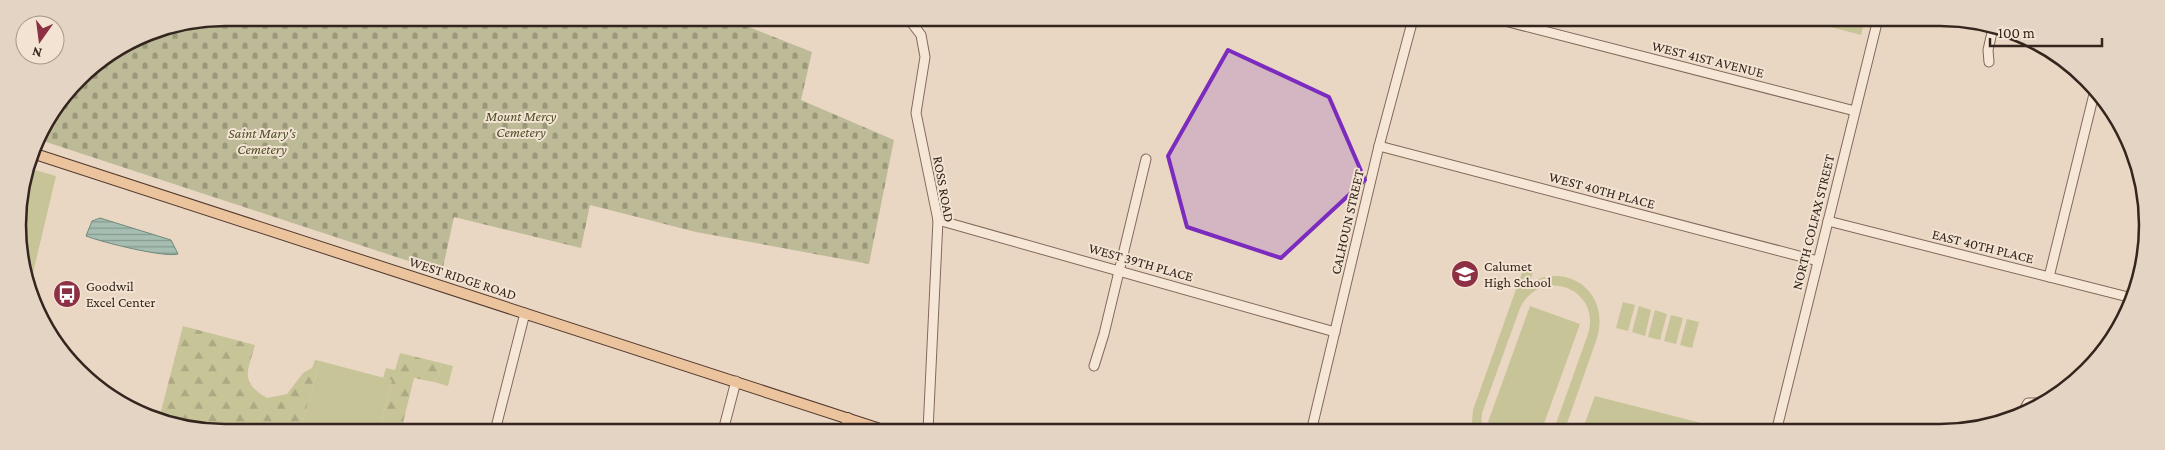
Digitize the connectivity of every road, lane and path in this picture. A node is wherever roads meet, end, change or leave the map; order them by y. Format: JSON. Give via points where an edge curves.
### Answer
{"nodes":[{"id":1,"x":914,"y":26,"type":"edge"},
{"id":2,"x":1410,"y":26,"type":"edge"},
{"id":3,"x":1524,"y":26,"type":"edge"},
{"id":4,"x":1876,"y":26,"type":"edge"},
{"id":5,"x":1992,"y":33,"type":"edge"},
{"id":6,"x":1989,"y":62,"type":"dead end"},
{"id":7,"x":2093,"y":98,"type":"edge"},
{"id":8,"x":1854,"y":111,"type":"junction"},
{"id":9,"x":1379,"y":146,"type":"junction"},
{"id":10,"x":39,"y":155,"type":"edge"},
{"id":11,"x":1146,"y":159,"type":"dead end"},
{"id":12,"x":938,"y":220,"type":"junction"},
{"id":13,"x":1828,"y":222,"type":"junction"},
{"id":14,"x":1818,"y":261,"type":"junction"},
{"id":15,"x":1119,"y":270,"type":"junction"},
{"id":16,"x":2049,"y":277,"type":"junction"},
{"id":17,"x":2126,"y":296,"type":"edge"},
{"id":18,"x":525,"y":313,"type":"junction"},
{"id":19,"x":1335,"y":332,"type":"junction"},
{"id":20,"x":1094,"y":366,"type":"dead end"},
{"id":21,"x":736,"y":381,"type":"junction"},
{"id":22,"x":848,"y":418,"type":"junction"},
{"id":23,"x":497,"y":424,"type":"edge"},
{"id":24,"x":726,"y":424,"type":"edge"},
{"id":25,"x":847,"y":424,"type":"edge"},
{"id":26,"x":866,"y":424,"type":"edge"},
{"id":27,"x":928,"y":424,"type":"edge"},
{"id":28,"x":1313,"y":424,"type":"edge"},
{"id":29,"x":1778,"y":424,"type":"edge"}],
"edges":[{"from":1,"to":12,"type":"street","name":"ROSS ROAD","via":[[921,35],[925,57],[916,113]]},
{"from":2,"to":9,"type":"street","name":"CALHOUN STREET"},
{"from":3,"to":8,"type":"street","name":"WEST 41ST AVENUE"},
{"from":4,"to":8,"type":"street","name":"NORTH COLFAX STREET"},
{"from":5,"to":6,"type":"street"},
{"from":7,"to":16,"type":"street"},
{"from":8,"to":13,"type":"street","name":"NORTH COLFAX STREET"},
{"from":9,"to":14,"type":"street","name":"WEST 40TH PLACE"},
{"from":9,"to":19,"type":"street","name":"CALHOUN STREET"},
{"from":10,"to":18,"type":"main road","name":"WEST RIDGE ROAD"},
{"from":11,"to":15,"type":"street"},
{"from":12,"to":15,"type":"street","name":"WEST 39TH PLACE"},
{"from":12,"to":27,"type":"street","name":"ROSS ROAD"},
{"from":13,"to":14,"type":"street","name":"NORTH COLFAX STREET"},
{"from":13,"to":16,"type":"street","name":"EAST 40TH PLACE"},
{"from":14,"to":29,"type":"street","name":"NORTH COLFAX STREET"},
{"from":15,"to":19,"type":"street","name":"WEST 39TH PLACE"},
{"from":15,"to":20,"type":"street"},
{"from":16,"to":17,"type":"street","name":"EAST 40TH PLACE"},
{"from":18,"to":21,"type":"main road","name":"WEST RIDGE ROAD"},
{"from":18,"to":23,"type":"street"},
{"from":19,"to":28,"type":"street","name":"CALHOUN STREET"},
{"from":21,"to":22,"type":"main road","name":"WEST RIDGE ROAD"},
{"from":21,"to":24,"type":"street"},
{"from":22,"to":25,"type":"main road"},
{"from":22,"to":26,"type":"main road","name":"WEST RIDGE ROAD"}]}
